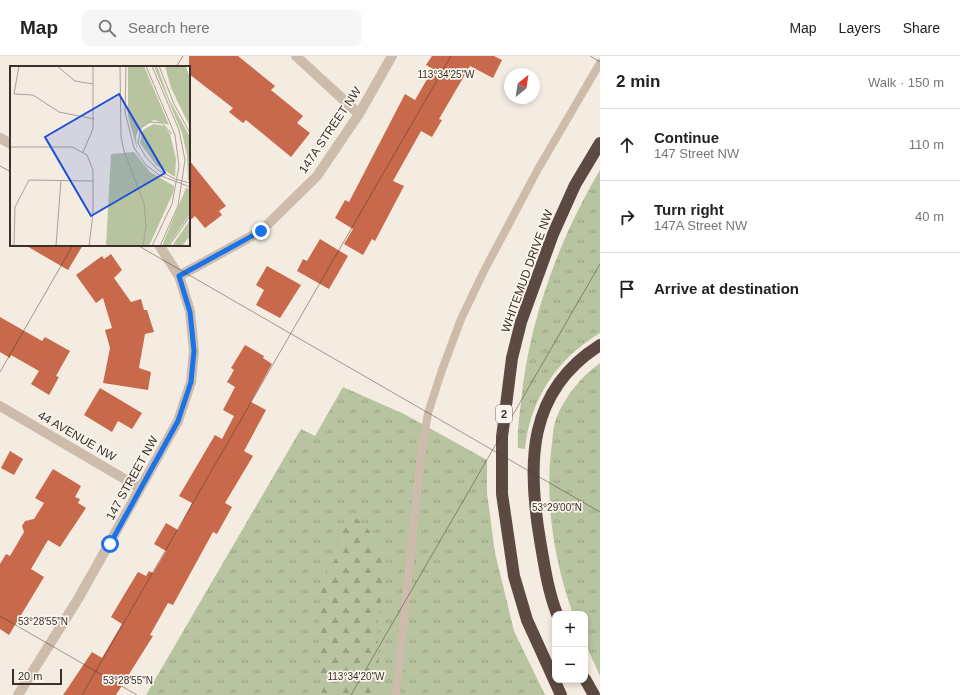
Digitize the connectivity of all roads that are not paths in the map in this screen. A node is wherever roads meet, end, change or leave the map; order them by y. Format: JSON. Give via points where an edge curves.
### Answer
{"nodes":[{"id":1,"x":296,"y":56,"type":"edge"},
{"id":2,"x":392,"y":56,"type":"edge"},
{"id":3,"x":600,"y":62,"type":"edge"},
{"id":4,"x":359,"y":114,"type":"junction"},
{"id":5,"x":0,"y":138,"type":"edge"},
{"id":6,"x":10,"y":143,"type":"edge"},
{"id":7,"x":600,"y":143,"type":"edge"},
{"id":8,"x":160,"y":246,"type":"edge"},
{"id":9,"x":179,"y":276,"type":"junction"},
{"id":10,"x":600,"y":345,"type":"edge"},
{"id":11,"x":0,"y":406,"type":"edge"},
{"id":12,"x":140,"y":488,"type":"junction"},
{"id":13,"x":556,"y":611,"type":"edge"},
{"id":14,"x":587,"y":683,"type":"edge"},
{"id":15,"x":18,"y":695,"type":"edge"},
{"id":16,"x":396,"y":695,"type":"edge"},
{"id":17,"x":561,"y":695,"type":"edge"},
{"id":18,"x":594,"y":695,"type":"edge"}],
"edges":[{"from":1,"to":4,"type":"street"},
{"from":2,"to":4,"type":"street","name":"147A STREET NW"},
{"from":3,"to":16,"type":"lane","via":[[538,169],[484,271],[461,319],[428,413],[420,463]]},
{"from":4,"to":9,"type":"street","name":"147A STREET NW","via":[[317,176],[261,231]]},
{"from":5,"to":6,"type":"street"},
{"from":7,"to":17,"type":"highway","name":"WHITEMUD DRIVE NW","number":"2","via":[[575,185],[553,234],[521,322],[512,358],[502,437],[502,494],[514,576],[527,620]]},
{"from":8,"to":9,"type":"street","name":"147 STREET NW"},
{"from":9,"to":12,"type":"street","name":"147 STREET NW","via":[[190,312],[194,351],[191,382],[178,421]]},
{"from":10,"to":13,"type":"highway","via":[[578,362],[551,393],[541,415],[536,439],[533,464],[537,522]]},
{"from":11,"to":12,"type":"street","name":"44 AVENUE NW"},
{"from":12,"to":15,"type":"street","name":"147 STREET NW","via":[[78,599]]},
{"from":14,"to":18,"type":"highway"}]}
